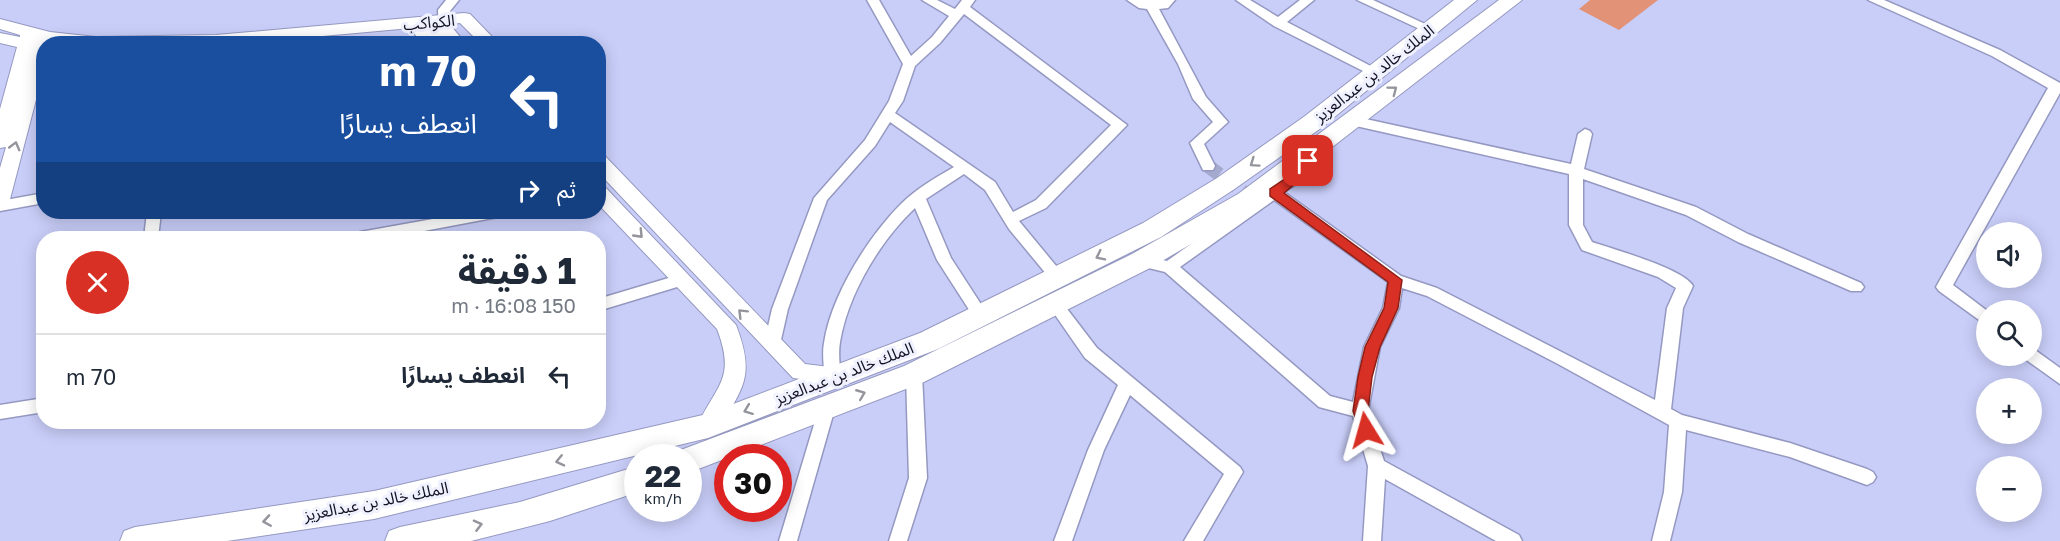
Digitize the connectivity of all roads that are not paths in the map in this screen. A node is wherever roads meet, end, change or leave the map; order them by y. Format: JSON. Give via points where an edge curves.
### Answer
{"nodes":[{"id":1,"x":453,"y":0,"type":"edge"},
{"id":2,"x":873,"y":0,"type":"edge"},
{"id":3,"x":928,"y":0,"type":"edge"},
{"id":4,"x":1133,"y":0,"type":"edge"},
{"id":5,"x":1169,"y":0,"type":"edge"},
{"id":6,"x":1242,"y":0,"type":"edge"},
{"id":7,"x":1308,"y":0,"type":"edge"},
{"id":8,"x":1363,"y":0,"type":"edge"},
{"id":9,"x":1467,"y":0,"type":"edge"},
{"id":10,"x":1512,"y":0,"type":"edge"},
{"id":11,"x":1874,"y":0,"type":"edge"},
{"id":12,"x":1151,"y":5,"type":"junction"},
{"id":13,"x":963,"y":8,"type":"edge"},
{"id":14,"x":1278,"y":23,"type":"junction"},
{"id":15,"x":0,"y":24,"type":"edge"},
{"id":16,"x":445,"y":24,"type":"junction"},
{"id":17,"x":1430,"y":29,"type":"junction"},
{"id":18,"x":273,"y":36,"type":"edge"},
{"id":19,"x":354,"y":36,"type":"edge"},
{"id":20,"x":453,"y":36,"type":"edge"},
{"id":21,"x":483,"y":36,"type":"edge"},
{"id":22,"x":0,"y":38,"type":"edge"},
{"id":23,"x":36,"y":41,"type":"edge"},
{"id":24,"x":909,"y":64,"type":"junction"},
{"id":25,"x":1376,"y":72,"type":"junction"},
{"id":26,"x":2058,"y":88,"type":"edge"},
{"id":27,"x":4,"y":109,"type":"edge"},
{"id":28,"x":888,"y":114,"type":"junction"},
{"id":29,"x":1352,"y":121,"type":"junction"},
{"id":30,"x":1585,"y":134,"type":"dead end"},
{"id":31,"x":0,"y":141,"type":"edge"},
{"id":32,"x":1319,"y":146,"type":"junction"},
{"id":33,"x":1208,"y":166,"type":"tunnel mouth"},
{"id":34,"x":606,"y":168,"type":"edge"},
{"id":35,"x":964,"y":168,"type":"junction"},
{"id":36,"x":1576,"y":171,"type":"junction"},
{"id":37,"x":1275,"y":193,"type":"junction"},
{"id":38,"x":918,"y":198,"type":"junction"},
{"id":39,"x":36,"y":199,"type":"edge"},
{"id":40,"x":606,"y":199,"type":"edge"},
{"id":41,"x":0,"y":205,"type":"edge"},
{"id":42,"x":461,"y":219,"type":"edge"},
{"id":43,"x":1011,"y":219,"type":"junction"},
{"id":44,"x":397,"y":231,"type":"edge"},
{"id":45,"x":1141,"y":261,"type":"junction"},
{"id":46,"x":1169,"y":267,"type":"junction"},
{"id":47,"x":682,"y":280,"type":"junction"},
{"id":48,"x":1396,"y":280,"type":"junction"},
{"id":49,"x":1856,"y":287,"type":"dead end"},
{"id":50,"x":1056,"y":291,"type":"junction"},
{"id":51,"x":606,"y":303,"type":"edge"},
{"id":52,"x":1976,"y":312,"type":"edge"},
{"id":53,"x":980,"y":315,"type":"junction"},
{"id":54,"x":772,"y":344,"type":"junction"},
{"id":55,"x":2042,"y":363,"type":"edge"},
{"id":56,"x":914,"y":374,"type":"junction"},
{"id":57,"x":835,"y":375,"type":"junction"},
{"id":58,"x":2060,"y":377,"type":"edge"},
{"id":59,"x":1128,"y":383,"type":"junction"},
{"id":60,"x":36,"y":406,"type":"edge"},
{"id":61,"x":828,"y":408,"type":"junction"},
{"id":62,"x":1360,"y":411,"type":"junction"},
{"id":63,"x":0,"y":412,"type":"edge"},
{"id":64,"x":1662,"y":412,"type":"junction"},
{"id":65,"x":1678,"y":421,"type":"junction"},
{"id":66,"x":708,"y":426,"type":"junction"},
{"id":67,"x":702,"y":455,"type":"edge"},
{"id":68,"x":1377,"y":466,"type":"junction"},
{"id":69,"x":1867,"y":477,"type":"dead end"},
{"id":70,"x":624,"y":484,"type":"edge"},
{"id":71,"x":443,"y":537,"type":"edge"},
{"id":72,"x":135,"y":541,"type":"edge"},
{"id":73,"x":400,"y":541,"type":"edge"},
{"id":74,"x":788,"y":541,"type":"edge"},
{"id":75,"x":898,"y":541,"type":"edge"},
{"id":76,"x":1062,"y":541,"type":"edge"},
{"id":77,"x":1193,"y":541,"type":"edge"},
{"id":78,"x":1372,"y":541,"type":"edge"},
{"id":79,"x":1513,"y":541,"type":"edge"},
{"id":80,"x":1660,"y":541,"type":"edge"}],
"edges":[{"from":1,"to":16,"type":"street","via":[[444,10]]},
{"from":2,"to":24,"type":"street"},
{"from":3,"to":13,"type":"street"},
{"from":4,"to":12,"type":"street"},
{"from":5,"to":12,"type":"street","via":[[1164,5]]},
{"from":6,"to":14,"type":"street"},
{"from":7,"to":14,"type":"street"},
{"from":8,"to":17,"type":"street"},
{"from":9,"to":17,"type":"highway","name":"الملك خالد بن عبدالعزيز"},
{"from":29,"to":10,"type":"highway","name":"الملك خالد بن عبدالعزيز","one_way":true},
{"from":11,"to":26,"type":"street","via":[[1996,53]]},
{"from":12,"to":33,"type":"street","via":[[1200,99],[1221,122],[1197,142]]},
{"from":13,"to":24,"type":"street"},
{"from":13,"to":43,"type":"street","via":[[1120,125],[1041,204]]},
{"from":14,"to":25,"type":"street"},
{"from":15,"to":23,"type":"street","name":"الكواكب"},
{"from":16,"to":18,"type":"street","name":"الكواكب"},
{"from":16,"to":19,"type":"street","name":"الكواكب"},
{"from":16,"to":20,"type":"street","name":"الكواكب"},
{"from":16,"to":21,"type":"street","name":"الكواكب","via":[[464,18]]},
{"from":17,"to":25,"type":"highway","name":"الملك خالد بن عبدالعزيز"},
{"from":22,"to":23,"type":"street","name":"الكواكب"},
{"from":23,"to":27,"type":"street"},
{"from":41,"to":23,"type":"street","one_way":true},
{"from":24,"to":28,"type":"street"},
{"from":25,"to":50,"type":"highway","name":"الملك خالد بن عبدالعزيز","one_way":true,"via":[[1225,184]]},
{"from":26,"to":52,"type":"street","via":[[1944,287]]},
{"from":27,"to":31,"type":"street"},
{"from":28,"to":35,"type":"street"},
{"from":28,"to":54,"type":"street","via":[[870,143],[821,198],[780,309]]},
{"from":29,"to":32,"type":"highway","name":"الملك خالد بن عبدالعزيز"},
{"from":29,"to":36,"type":"street"},
{"from":30,"to":36,"type":"street"},
{"from":32,"to":37,"type":"street","via":[[1296,177]]},
{"from":32,"to":45,"type":"highway","name":"الملك خالد بن عبدالعزيز","via":[[1247,200]]},
{"from":54,"to":34,"type":"street","one_way":true},
{"from":35,"to":38,"type":"street"},
{"from":35,"to":43,"type":"street","via":[[990,186]]},
{"from":36,"to":49,"type":"street","via":[[1690,211]]},
{"from":36,"to":64,"type":"street","via":[[1576,225],[1587,246],[1663,273],[1686,286],[1675,308]]},
{"from":37,"to":46,"type":"street"},
{"from":37,"to":48,"type":"street"},
{"from":38,"to":53,"type":"street","via":[[944,260]]},
{"from":38,"to":57,"type":"street","via":[[906,207],[884,237],[849,293],[832,339]]},
{"from":39,"to":41,"type":"street"},
{"from":40,"to":47,"type":"street","one_way":true},
{"from":42,"to":44,"type":"street"},
{"from":43,"to":50,"type":"street"},
{"from":45,"to":46,"type":"street"},
{"from":45,"to":50,"type":"highway","name":"الملك خالد بن عبدالعزيز"},
{"from":46,"to":62,"type":"street","via":[[1325,402]]},
{"from":47,"to":51,"type":"street"},
{"from":47,"to":66,"type":"street","via":[[726,325],[737,354],[733,386]]},
{"from":48,"to":62,"type":"street","via":[[1391,308],[1372,347]]},
{"from":48,"to":64,"type":"street","via":[[1432,292]]},
{"from":50,"to":53,"type":"highway","name":"الملك خالد بن عبدالعزيز"},
{"from":50,"to":56,"type":"highway","name":"الملك خالد بن عبدالعزيز"},
{"from":50,"to":59,"type":"street","via":[[1091,353]]},
{"from":53,"to":57,"type":"highway","name":"الملك خالد بن عبدالعزيز","via":[[929,340]]},
{"from":54,"to":57,"type":"street","via":[[800,372]]},
{"from":55,"to":58,"type":"street"},
{"from":61,"to":56,"type":"highway","name":"الملك خالد بن عبدالعزيز","one_way":true},
{"from":56,"to":75,"type":"street","via":[[918,478]]},
{"from":57,"to":66,"type":"highway","name":"الملك خالد بن عبدالعزيز","one_way":true},
{"from":59,"to":76,"type":"street","via":[[1096,450]]},
{"from":59,"to":77,"type":"street","via":[[1234,472]]},
{"from":60,"to":63,"type":"street"},
{"from":61,"to":67,"type":"highway","name":"الملك خالد بن عبدالعزيز"},
{"from":61,"to":74,"type":"street"},
{"from":62,"to":68,"type":"street"},
{"from":64,"to":65,"type":"street"},
{"from":65,"to":69,"type":"street","via":[[1790,450]]},
{"from":65,"to":80,"type":"street","via":[[1673,492]]},
{"from":66,"to":72,"type":"highway","name":"الملك خالد بن عبدالعزيز","one_way":true,"via":[[374,505]]},
{"from":68,"to":78,"type":"street"},
{"from":68,"to":79,"type":"street"},
{"from":71,"to":70,"type":"highway","one_way":true,"via":[[589,498]]},
{"from":71,"to":73,"type":"highway"}]}
